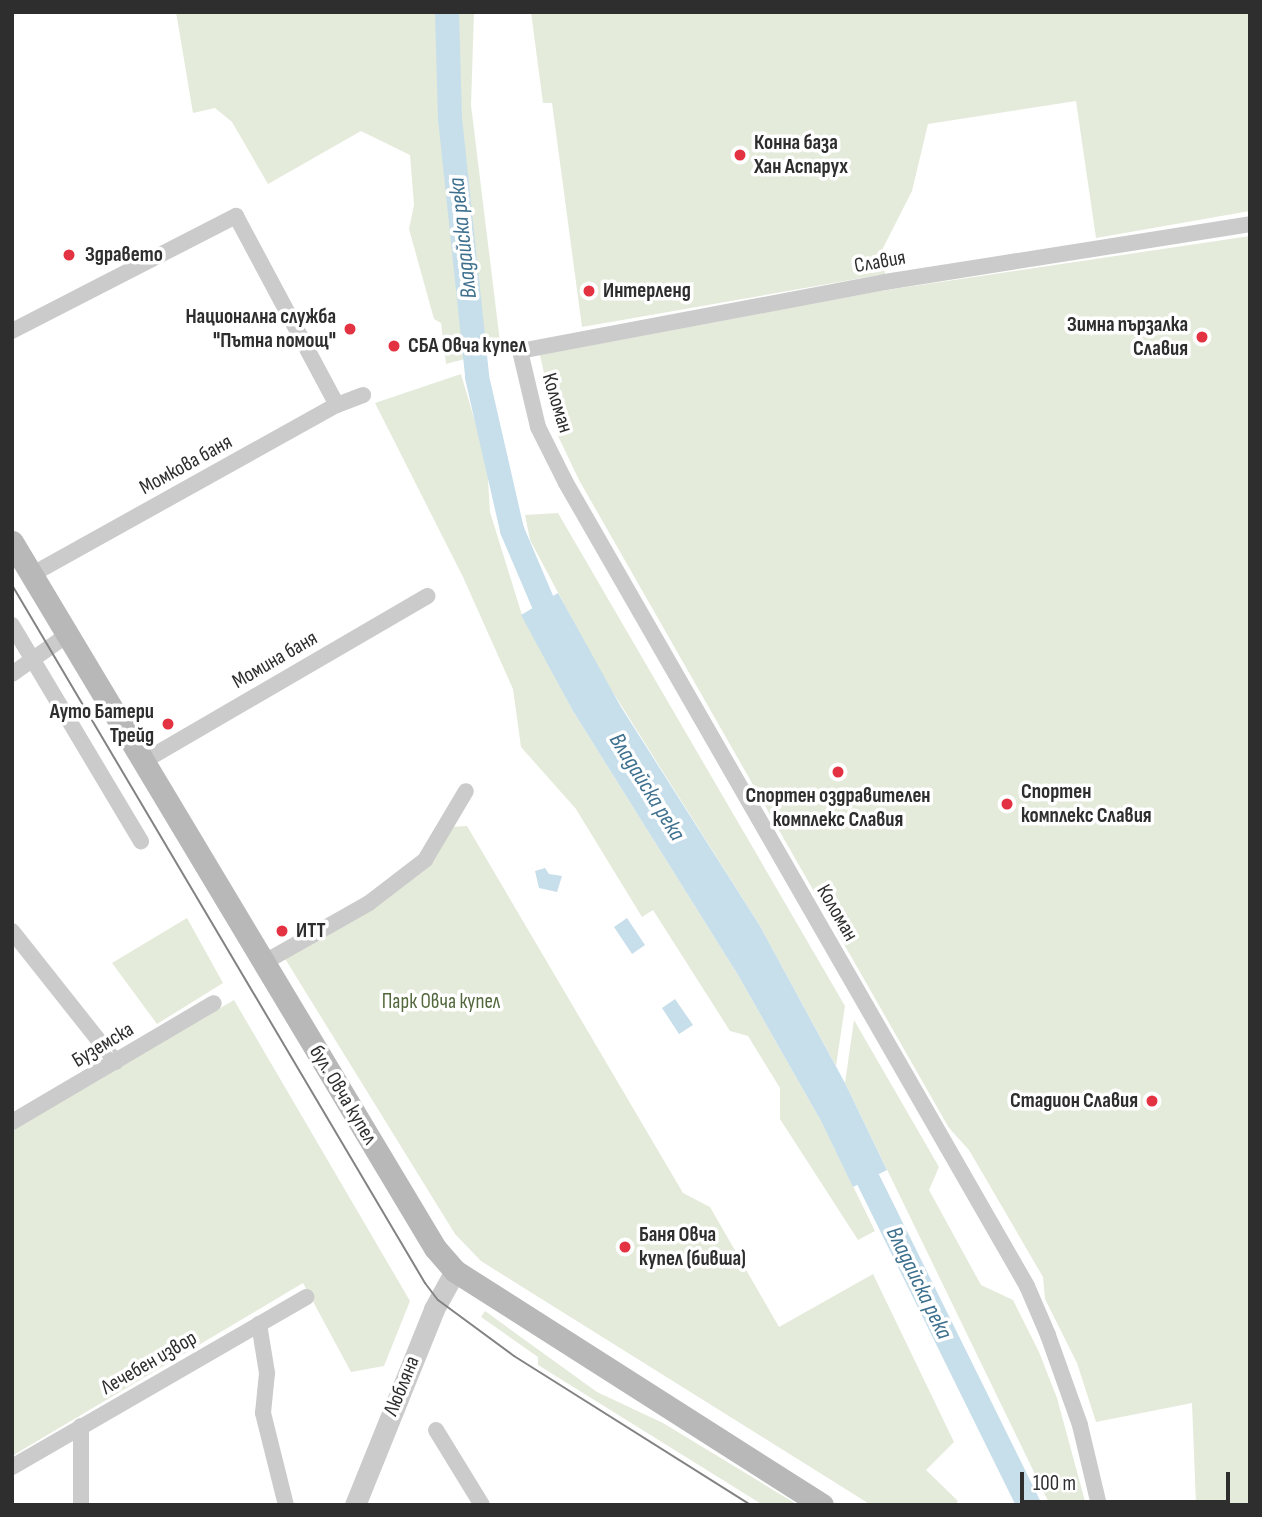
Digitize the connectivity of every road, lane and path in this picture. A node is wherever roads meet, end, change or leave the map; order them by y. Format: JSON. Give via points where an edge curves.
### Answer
{"nodes":[{"id":1,"x":1250,"y":224,"type":"edge"},
{"id":2,"x":12,"y":331,"type":"edge"},
{"id":3,"x":520,"y":351,"type":"joint"},
{"id":4,"x":363,"y":395,"type":"dead end"},
{"id":5,"x":337,"y":405,"type":"junction"},
{"id":6,"x":12,"y":542,"type":"edge"},
{"id":7,"x":31,"y":575,"type":"junction"},
{"id":8,"x":427,"y":596,"type":"dead end"},
{"id":9,"x":12,"y":625,"type":"edge"},
{"id":10,"x":67,"y":635,"type":"junction"},
{"id":11,"x":34,"y":659,"type":"junction"},
{"id":12,"x":12,"y":674,"type":"edge"},
{"id":13,"x":144,"y":761,"type":"junction"},
{"id":14,"x":466,"y":791,"type":"dead end"},
{"id":15,"x":141,"y":841,"type":"dead end"},
{"id":16,"x":12,"y":931,"type":"edge"},
{"id":17,"x":263,"y":962,"type":"junction"},
{"id":18,"x":214,"y":1003,"type":"dead end"},
{"id":19,"x":116,"y":1062,"type":"junction"},
{"id":20,"x":12,"y":1122,"type":"edge"},
{"id":21,"x":455,"y":1271,"type":"junction"},
{"id":22,"x":307,"y":1297,"type":"dead end"},
{"id":23,"x":260,"y":1324,"type":"junction"},
{"id":24,"x":81,"y":1426,"type":"junction"},
{"id":25,"x":436,"y":1430,"type":"dead end"},
{"id":26,"x":12,"y":1467,"type":"edge"},
{"id":27,"x":81,"y":1505,"type":"edge"},
{"id":28,"x":286,"y":1505,"type":"edge"},
{"id":29,"x":355,"y":1505,"type":"edge"},
{"id":30,"x":482,"y":1505,"type":"edge"},
{"id":31,"x":822,"y":1505,"type":"edge"},
{"id":32,"x":1098,"y":1505,"type":"edge"}],
"edges":[{"from":1,"to":3,"type":"street","name":"Славия","via":[[876,284]]},
{"from":2,"to":5,"type":"street","via":[[236,216]]},
{"from":3,"to":32,"type":"street","name":"Коломан","via":[[538,427],[566,483],[1027,1286],[1080,1425]]},
{"from":4,"to":5,"type":"street","name":"Момкова баня"},
{"from":5,"to":7,"type":"street","name":"Момкова баня"},
{"from":6,"to":7,"type":"main road","name":"бул. Овча купел"},
{"from":7,"to":10,"type":"main road","name":"бул. Овча купел"},
{"from":8,"to":13,"type":"street","name":"Момина баня"},
{"from":9,"to":11,"type":"street"},
{"from":10,"to":11,"type":"street"},
{"from":10,"to":13,"type":"main road","name":"бул. Овча купел"},
{"from":11,"to":12,"type":"street"},
{"from":11,"to":15,"type":"street"},
{"from":13,"to":17,"type":"main road","name":"бул. Овча купел"},
{"from":14,"to":17,"type":"street","via":[[425,860],[369,903]]},
{"from":16,"to":19,"type":"street"},
{"from":17,"to":21,"type":"main road","name":"бул. Овча купел","via":[[436,1248]]},
{"from":18,"to":19,"type":"street","name":"Буземска"},
{"from":19,"to":20,"type":"street","name":"Буземска"},
{"from":21,"to":29,"type":"street","name":"Любляна","via":[[434,1309]]},
{"from":21,"to":31,"type":"main road","name":"бул. Овча купел"},
{"from":22,"to":23,"type":"street","name":"Лечебен извор"},
{"from":23,"to":24,"type":"street","name":"Лечебен извор"},
{"from":23,"to":28,"type":"street","via":[[267,1373],[263,1413]]},
{"from":24,"to":26,"type":"street","name":"Лечебен извор"},
{"from":24,"to":27,"type":"street"},
{"from":25,"to":30,"type":"street"}]}
